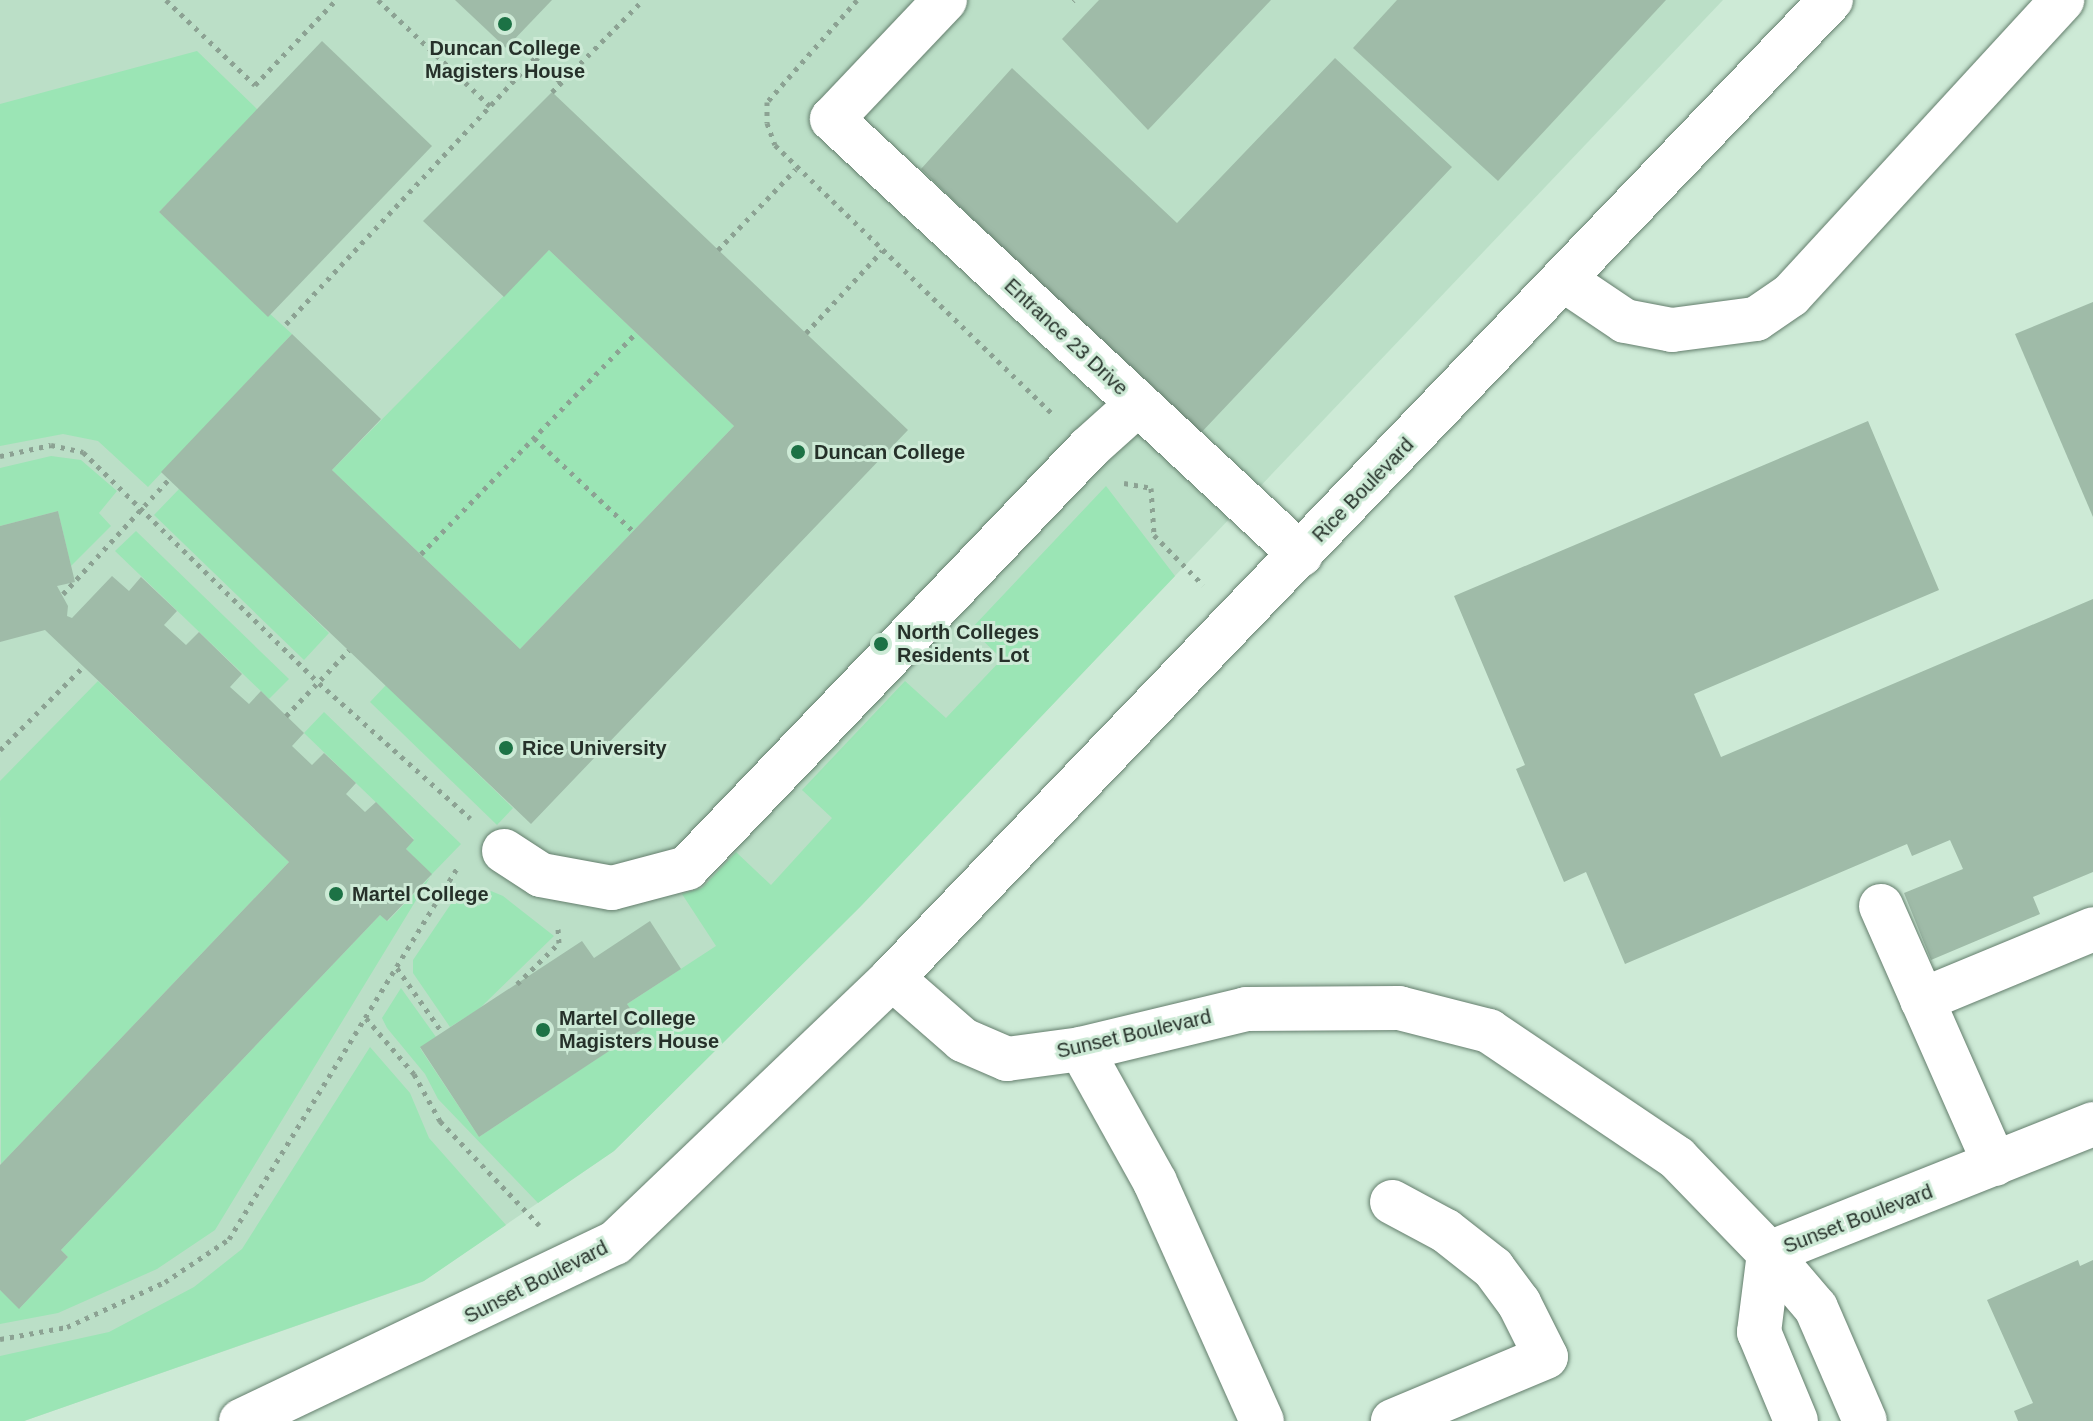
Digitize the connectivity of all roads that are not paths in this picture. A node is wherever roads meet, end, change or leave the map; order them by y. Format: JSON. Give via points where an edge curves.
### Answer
{"nodes":[{"id":1,"x":945,"y":0,"type":"edge"},
{"id":2,"x":1831,"y":0,"type":"edge"},
{"id":3,"x":2062,"y":0,"type":"edge"},
{"id":4,"x":1564,"y":280,"type":"junction"},
{"id":5,"x":1138,"y":404,"type":"junction"},
{"id":6,"x":1301,"y":555,"type":"junction"},
{"id":7,"x":493,"y":840,"type":"road end"},
{"id":8,"x":1881,"y":906,"type":"dead end"},
{"id":9,"x":2093,"y":929,"type":"edge"},
{"id":10,"x":892,"y":978,"type":"junction"},
{"id":11,"x":1922,"y":1000,"type":"junction"},
{"id":12,"x":1081,"y":1049,"type":"junction"},
{"id":13,"x":2093,"y":1124,"type":"edge"},
{"id":14,"x":1995,"y":1164,"type":"junction"},
{"id":15,"x":1392,"y":1202,"type":"dead end"},
{"id":16,"x":1769,"y":1253,"type":"junction"},
{"id":17,"x":241,"y":1421,"type":"edge"},
{"id":18,"x":1262,"y":1421,"type":"edge"},
{"id":19,"x":1393,"y":1421,"type":"edge"},
{"id":20,"x":1796,"y":1421,"type":"edge"},
{"id":21,"x":1865,"y":1421,"type":"edge"}],
"edges":[{"from":1,"to":5,"type":"main road","name":"Entrance 23 Drive","via":[[832,119]]},
{"from":2,"to":4,"type":"main road","name":"Rice Boulevard"},
{"from":3,"to":4,"type":"main road","via":[[1791,295],[1756,319],[1672,330],[1625,321]]},
{"from":4,"to":6,"type":"main road","name":"Rice Boulevard"},
{"from":5,"to":6,"type":"main road","name":"Entrance 23 Drive"},
{"from":5,"to":7,"type":"main road","via":[[1089,448],[687,868],[612,888],[541,875]]},
{"from":6,"to":10,"type":"main road","name":"Rice Boulevard"},
{"from":8,"to":11,"type":"main road"},
{"from":9,"to":11,"type":"main road"},
{"from":10,"to":12,"type":"main road","name":"Sunset Boulevard","via":[[963,1040],[1007,1059]]},
{"from":10,"to":17,"type":"main road","name":"Sunset Boulevard","via":[[615,1243]]},
{"from":11,"to":14,"type":"main road"},
{"from":12,"to":16,"type":"main road","name":"Sunset Boulevard","via":[[1246,1009],[1399,1008],[1489,1031],[1677,1158]]},
{"from":12,"to":18,"type":"main road","via":[[1155,1182]]},
{"from":13,"to":14,"type":"main road","name":"Sunset Boulevard"},
{"from":14,"to":16,"type":"main road","name":"Sunset Boulevard"},
{"from":15,"to":19,"type":"main road","via":[[1446,1231],[1493,1268],[1519,1303],[1546,1357]]},
{"from":16,"to":20,"type":"main road","via":[[1759,1332]]},
{"from":16,"to":21,"type":"main road","via":[[1816,1308]]}]}
